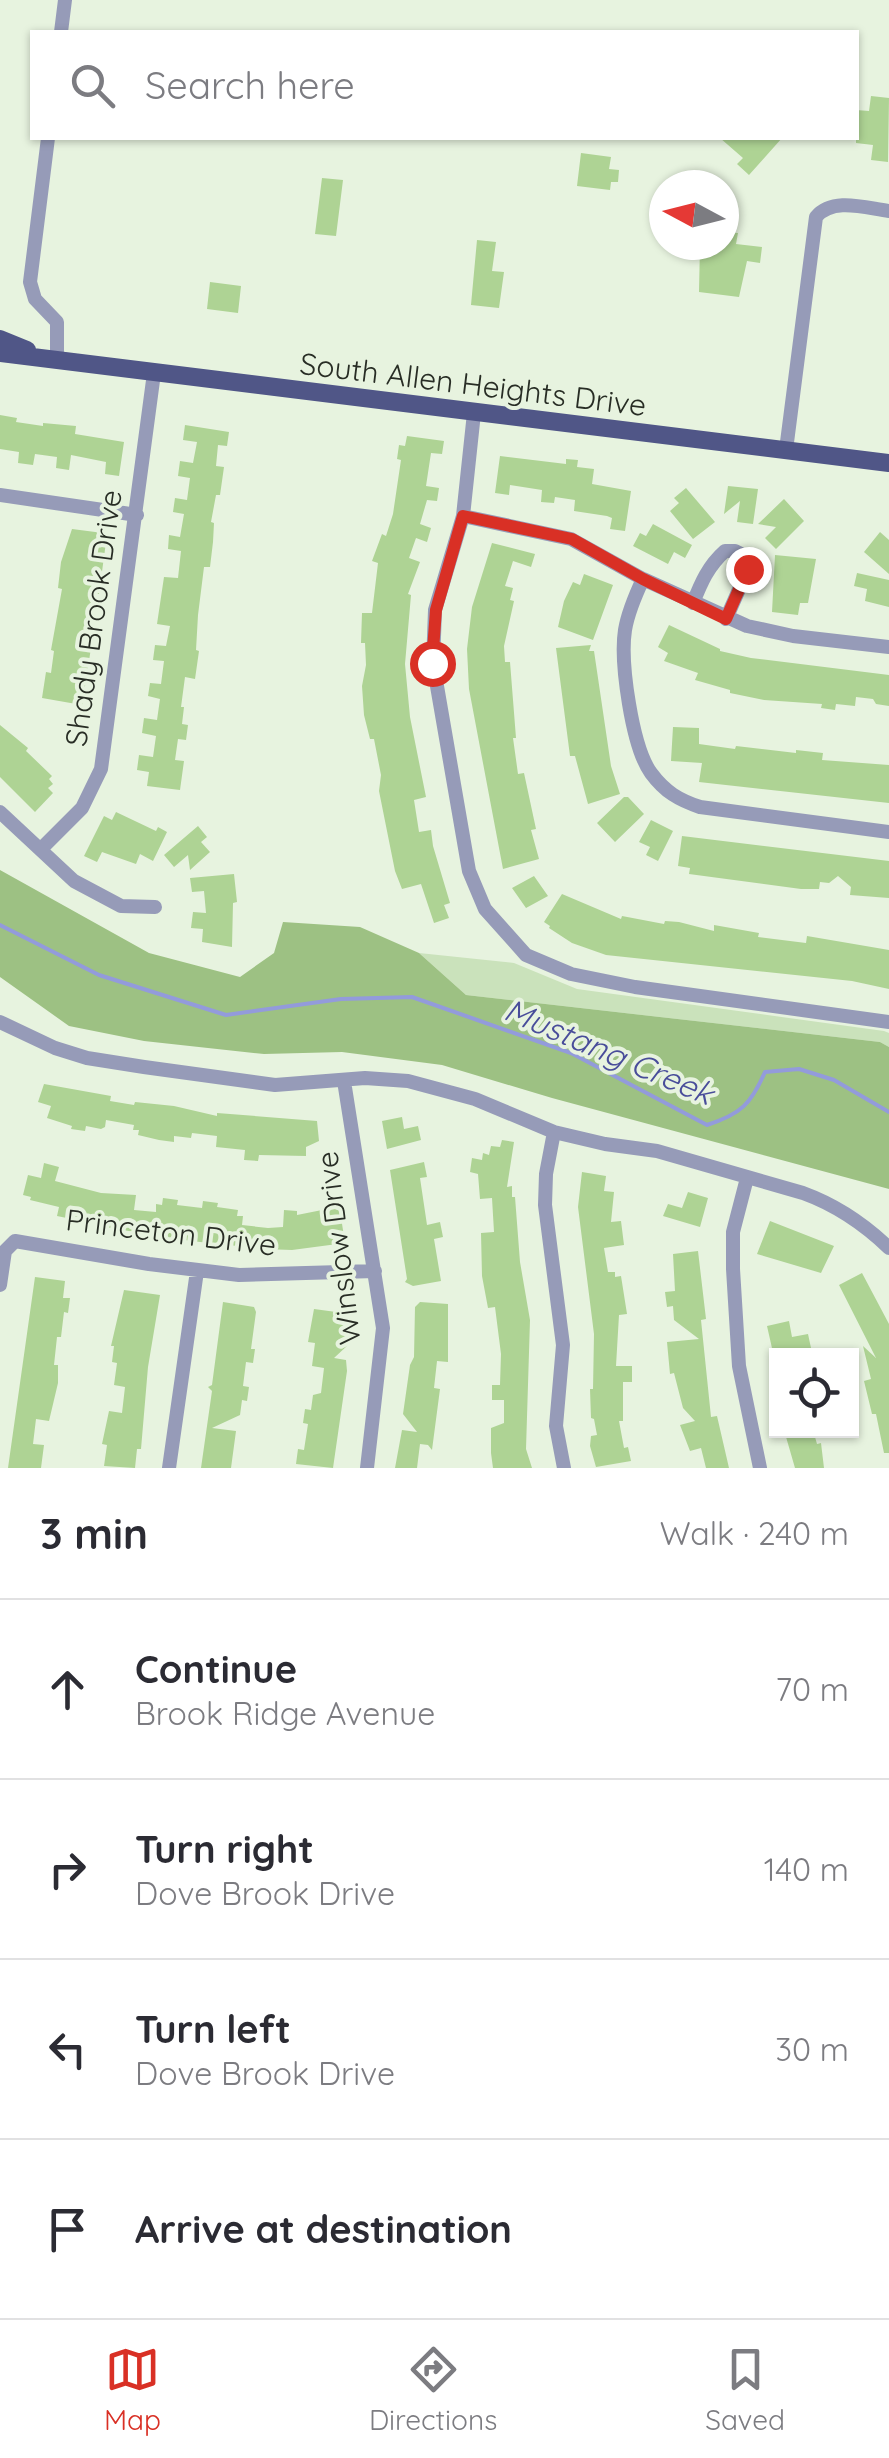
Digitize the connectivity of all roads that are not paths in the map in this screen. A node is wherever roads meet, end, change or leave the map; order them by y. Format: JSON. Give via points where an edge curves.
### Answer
{"nodes":[{"id":1,"x":65,"y":0,"type":"edge"},
{"id":2,"x":61,"y":30,"type":"edge"},
{"id":3,"x":48,"y":140,"type":"edge"},
{"id":4,"x":889,"y":211,"type":"edge"},
{"id":5,"x":0,"y":339,"type":"edge"},
{"id":6,"x":0,"y":353,"type":"edge"},
{"id":7,"x":54,"y":360,"type":"junction"},
{"id":8,"x":154,"y":373,"type":"junction"},
{"id":9,"x":474,"y":413,"type":"junction"},
{"id":10,"x":786,"y":450,"type":"junction"},
{"id":11,"x":889,"y":464,"type":"edge"},
{"id":12,"x":0,"y":495,"type":"edge"},
{"id":13,"x":137,"y":515,"type":"junction"},
{"id":14,"x":463,"y":516,"type":"junction"},
{"id":15,"x":643,"y":579,"type":"junction"},
{"id":16,"x":693,"y":603,"type":"junction"},
{"id":17,"x":726,"y":619,"type":"junction"},
{"id":18,"x":889,"y":647,"type":"edge"},
{"id":19,"x":0,"y":812,"type":"edge"},
{"id":20,"x":889,"y":832,"type":"edge"},
{"id":21,"x":41,"y":849,"type":"junction"},
{"id":22,"x":155,"y":908,"type":"dead end"},
{"id":23,"x":0,"y":1022,"type":"edge"},
{"id":24,"x":889,"y":1022,"type":"edge"},
{"id":25,"x":344,"y":1081,"type":"junction"},
{"id":26,"x":554,"y":1132,"type":"junction"},
{"id":27,"x":747,"y":1178,"type":"junction"},
{"id":28,"x":889,"y":1248,"type":"edge"},
{"id":29,"x":197,"y":1270,"type":"junction"},
{"id":30,"x":375,"y":1271,"type":"junction"},
{"id":31,"x":0,"y":1285,"type":"edge"},
{"id":32,"x":170,"y":1468,"type":"edge"},
{"id":33,"x":367,"y":1468,"type":"edge"},
{"id":34,"x":564,"y":1468,"type":"edge"},
{"id":35,"x":760,"y":1468,"type":"edge"}],
"edges":[{"from":1,"to":2,"type":"street"},
{"from":3,"to":7,"type":"street","via":[[30,282],[35,299],[57,322]]},
{"from":4,"to":10,"type":"street","via":[[834,205],[816,217]]},
{"from":5,"to":7,"type":"main road","name":"South Allen Heights Drive"},
{"from":6,"to":7,"type":"main road","name":"South Allen Heights Drive"},
{"from":7,"to":8,"type":"main road","name":"South Allen Heights Drive"},
{"from":8,"to":9,"type":"main road","name":"South Allen Heights Drive"},
{"from":8,"to":13,"type":"street","name":"Shady Brook Drive"},
{"from":9,"to":10,"type":"main road","name":"South Allen Heights Drive"},
{"from":9,"to":14,"type":"street"},
{"from":10,"to":11,"type":"main road","name":"South Allen Heights Drive"},
{"from":12,"to":13,"type":"street"},
{"from":13,"to":21,"type":"street","name":"Shady Brook Drive","via":[[101,769],[82,808]]},
{"from":14,"to":15,"type":"street","via":[[560,535]]},
{"from":14,"to":24,"type":"street","via":[[436,610],[432,663],[470,871],[503,932],[526,955],[571,974]]},
{"from":15,"to":16,"type":"street"},
{"from":15,"to":20,"type":"street","via":[[626,627],[627,680],[641,750],[662,786],[700,807]]},
{"from":16,"to":17,"type":"street"},
{"from":16,"to":17,"type":"street","via":[[716,559],[736,551],[748,569]]},
{"from":17,"to":18,"type":"street","via":[[793,636]]},
{"from":19,"to":21,"type":"street"},
{"from":21,"to":22,"type":"street","via":[[74,880],[121,906]]},
{"from":23,"to":25,"type":"street","via":[[87,1058],[275,1085]]},
{"from":25,"to":26,"type":"street","via":[[408,1081],[475,1099]]},
{"from":25,"to":30,"type":"street","name":"Winslow Drive"},
{"from":26,"to":27,"type":"street","via":[[656,1151]]},
{"from":26,"to":34,"type":"street","via":[[546,1204],[563,1345],[556,1426]]},
{"from":27,"to":28,"type":"street","via":[[825,1201]]},
{"from":27,"to":35,"type":"street","via":[[733,1232],[733,1269],[739,1366]]},
{"from":29,"to":30,"type":"street","name":"Princeton Drive"},
{"from":29,"to":31,"type":"street","name":"Princeton Drive","via":[[22,1242],[7,1246]]},
{"from":29,"to":32,"type":"street"},
{"from":30,"to":33,"type":"street","name":"Winslow Drive","via":[[383,1328]]}]}
